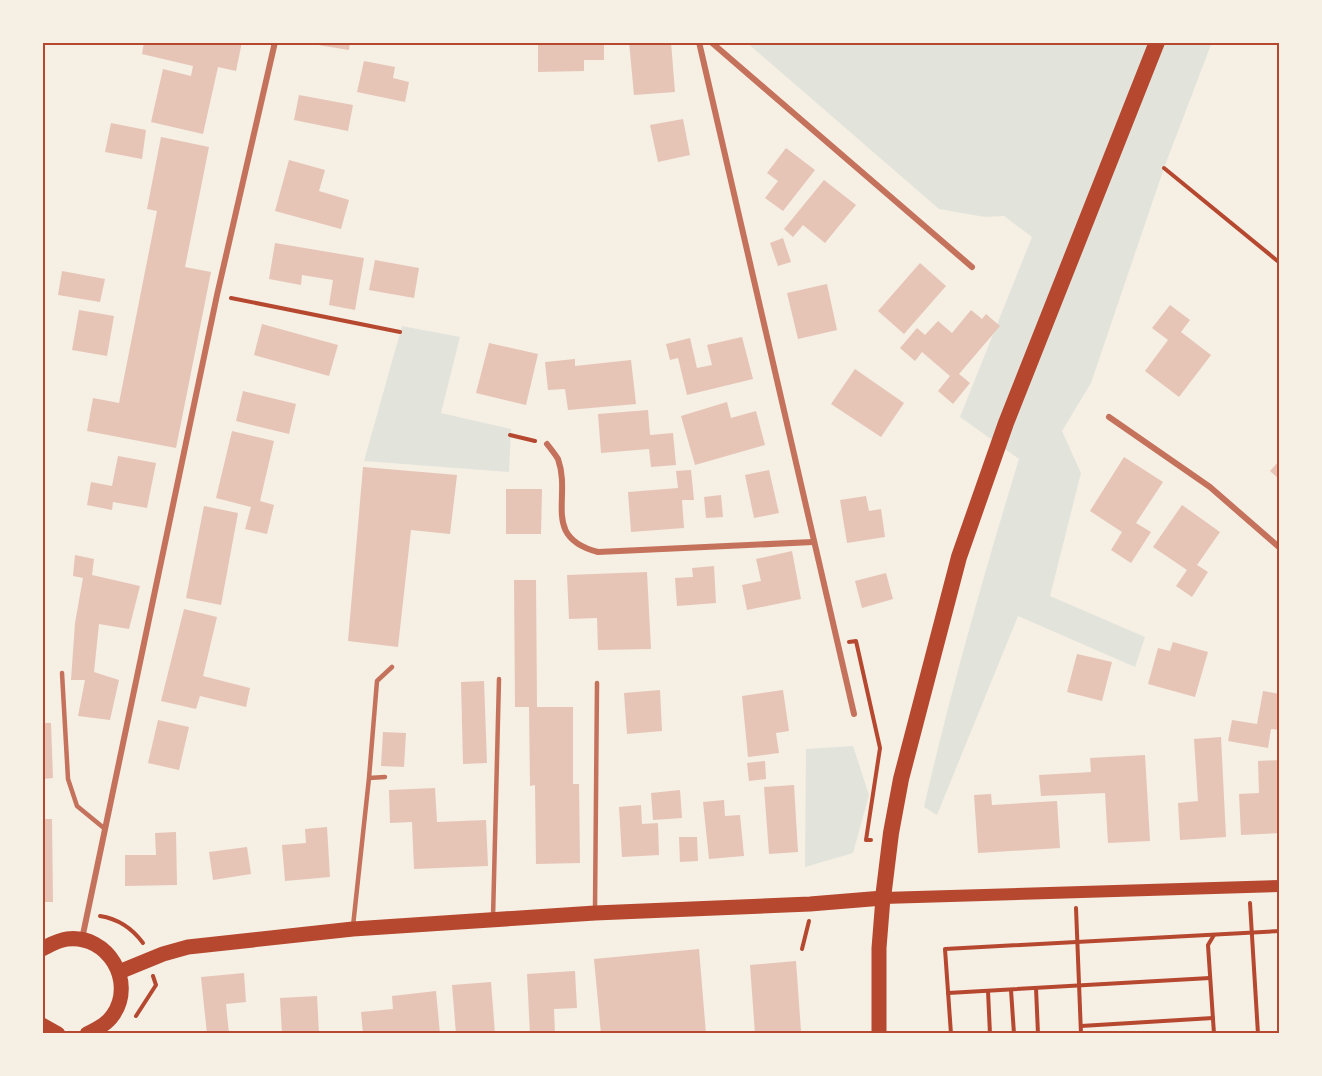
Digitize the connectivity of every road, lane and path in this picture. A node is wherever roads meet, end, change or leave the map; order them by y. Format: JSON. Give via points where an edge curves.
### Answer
{"nodes":[{"id":1,"x":276,"y":42,"type":"edge"},
{"id":2,"x":699,"y":42,"type":"edge"},
{"id":3,"x":711,"y":42,"type":"edge"},
{"id":4,"x":1157,"y":42,"type":"edge"},
{"id":5,"x":1164,"y":168,"type":"dead end"},
{"id":6,"x":1280,"y":263,"type":"edge"},
{"id":7,"x":972,"y":267,"type":"dead end"},
{"id":8,"x":218,"y":295,"type":"junction"},
{"id":9,"x":400,"y":332,"type":"dead end"},
{"id":10,"x":1109,"y":417,"type":"dead end"},
{"id":11,"x":510,"y":435,"type":"dead end"},
{"id":12,"x":547,"y":444,"type":"joint"},
{"id":13,"x":813,"y":542,"type":"junction"},
{"id":14,"x":1280,"y":548,"type":"edge"},
{"id":15,"x":837,"y":644,"type":"junction"},
{"id":16,"x":392,"y":667,"type":"dead end"},
{"id":17,"x":62,"y":673,"type":"dead end"},
{"id":18,"x":499,"y":679,"type":"dead end"},
{"id":19,"x":597,"y":683,"type":"dead end"},
{"id":20,"x":854,"y":714,"type":"dead end"},
{"id":21,"x":385,"y":777,"type":"dead end"},
{"id":22,"x":369,"y":778,"type":"junction"},
{"id":23,"x":105,"y":829,"type":"junction"},
{"id":24,"x":890,"y":843,"type":"junction"},
{"id":25,"x":1280,"y":886,"type":"edge"},
{"id":26,"x":1248,"y":887,"type":"junction"},
{"id":27,"x":1076,"y":892,"type":"junction"},
{"id":28,"x":883,"y":898,"type":"junction"},
{"id":29,"x":810,"y":904,"type":"junction"},
{"id":30,"x":596,"y":913,"type":"junction"},
{"id":31,"x":493,"y":920,"type":"junction"},
{"id":32,"x":353,"y":929,"type":"junction"},
{"id":33,"x":1280,"y":931,"type":"edge"},
{"id":34,"x":1252,"y":933,"type":"junction"},
{"id":35,"x":1214,"y":935,"type":"junction"},
{"id":36,"x":82,"y":939,"type":"junction"},
{"id":37,"x":1078,"y":941,"type":"junction"},
{"id":38,"x":802,"y":949,"type":"dead end"},
{"id":39,"x":42,"y":950,"type":"edge"},
{"id":40,"x":119,"y":972,"type":"junction"},
{"id":41,"x":1210,"y":978,"type":"junction"},
{"id":42,"x":1079,"y":986,"type":"junction"},
{"id":43,"x":1036,"y":988,"type":"junction"},
{"id":44,"x":1011,"y":990,"type":"junction"},
{"id":45,"x":988,"y":991,"type":"junction"},
{"id":46,"x":948,"y":993,"type":"junction"},
{"id":47,"x":1213,"y":1018,"type":"junction"},
{"id":48,"x":42,"y":1025,"type":"edge"},
{"id":49,"x":1081,"y":1026,"type":"junction"},
{"id":50,"x":58,"y":1034,"type":"edge"},
{"id":51,"x":87,"y":1034,"type":"edge"},
{"id":52,"x":879,"y":1034,"type":"edge"},
{"id":53,"x":951,"y":1034,"type":"edge"},
{"id":54,"x":990,"y":1034,"type":"edge"},
{"id":55,"x":1014,"y":1034,"type":"edge"},
{"id":56,"x":1038,"y":1034,"type":"edge"},
{"id":57,"x":1081,"y":1034,"type":"edge"},
{"id":58,"x":1214,"y":1034,"type":"edge"},
{"id":59,"x":1258,"y":1034,"type":"edge"}],
"edges":[{"from":1,"to":8,"type":"street"},
{"from":2,"to":13,"type":"street"},
{"from":3,"to":7,"type":"street"},
{"from":4,"to":24,"type":"highway","via":[[1006,423],[959,557],[901,779]]},
{"from":5,"to":6,"type":"path"},
{"from":8,"to":9,"type":"path"},
{"from":8,"to":23,"type":"street"},
{"from":10,"to":14,"type":"street","via":[[1210,487]]},
{"from":11,"to":12,"type":"path"},
{"from":12,"to":13,"type":"street","via":[[561,471],[562,520],[568,537],[581,548],[598,552]]},
{"from":13,"to":15,"type":"street"},
{"from":15,"to":20,"type":"street"},
{"from":15,"to":24,"type":"path","via":[[856,641],[880,748],[866,840]]},
{"from":16,"to":22,"type":"lane","via":[[377,681]]},
{"from":17,"to":23,"type":"lane","via":[[68,779],[77,806]]},
{"from":18,"to":31,"type":"lane"},
{"from":19,"to":30,"type":"lane"},
{"from":21,"to":22,"type":"lane"},
{"from":22,"to":32,"type":"lane"},
{"from":23,"to":36,"type":"street"},
{"from":24,"to":28,"type":"highway"},
{"from":25,"to":26,"type":"main road"},
{"from":26,"to":27,"type":"main road"},
{"from":26,"to":34,"type":"path"},
{"from":27,"to":28,"type":"main road"},
{"from":27,"to":37,"type":"path"},
{"from":28,"to":29,"type":"main road"},
{"from":28,"to":52,"type":"main road"},
{"from":29,"to":30,"type":"main road"},
{"from":29,"to":38,"type":"path","via":[[809,927]]},
{"from":30,"to":31,"type":"main road"},
{"from":31,"to":32,"type":"main road"},
{"from":32,"to":40,"type":"main road","via":[[188,947]]},
{"from":33,"to":34,"type":"path"},
{"from":34,"to":35,"type":"path"},
{"from":34,"to":59,"type":"path"},
{"from":35,"to":37,"type":"path"},
{"from":35,"to":41,"type":"path","via":[[1208,945]]},
{"from":36,"to":39,"type":"main road","via":[[67,939]]},
{"from":36,"to":40,"type":"main road","via":[[110,955]]},
{"from":37,"to":42,"type":"path"},
{"from":37,"to":46,"type":"path","via":[[945,950]]},
{"from":40,"to":51,"type":"main road","via":[[120,1001],[113,1016]]},
{"from":41,"to":42,"type":"path"},
{"from":41,"to":47,"type":"path"},
{"from":42,"to":43,"type":"path"},
{"from":42,"to":49,"type":"path"},
{"from":43,"to":44,"type":"path"},
{"from":43,"to":56,"type":"path"},
{"from":44,"to":45,"type":"path"},
{"from":44,"to":55,"type":"path"},
{"from":45,"to":46,"type":"path"},
{"from":45,"to":54,"type":"path"},
{"from":46,"to":53,"type":"path"},
{"from":47,"to":49,"type":"path"},
{"from":47,"to":58,"type":"path"},
{"from":48,"to":50,"type":"main road"},
{"from":49,"to":57,"type":"path"}]}
